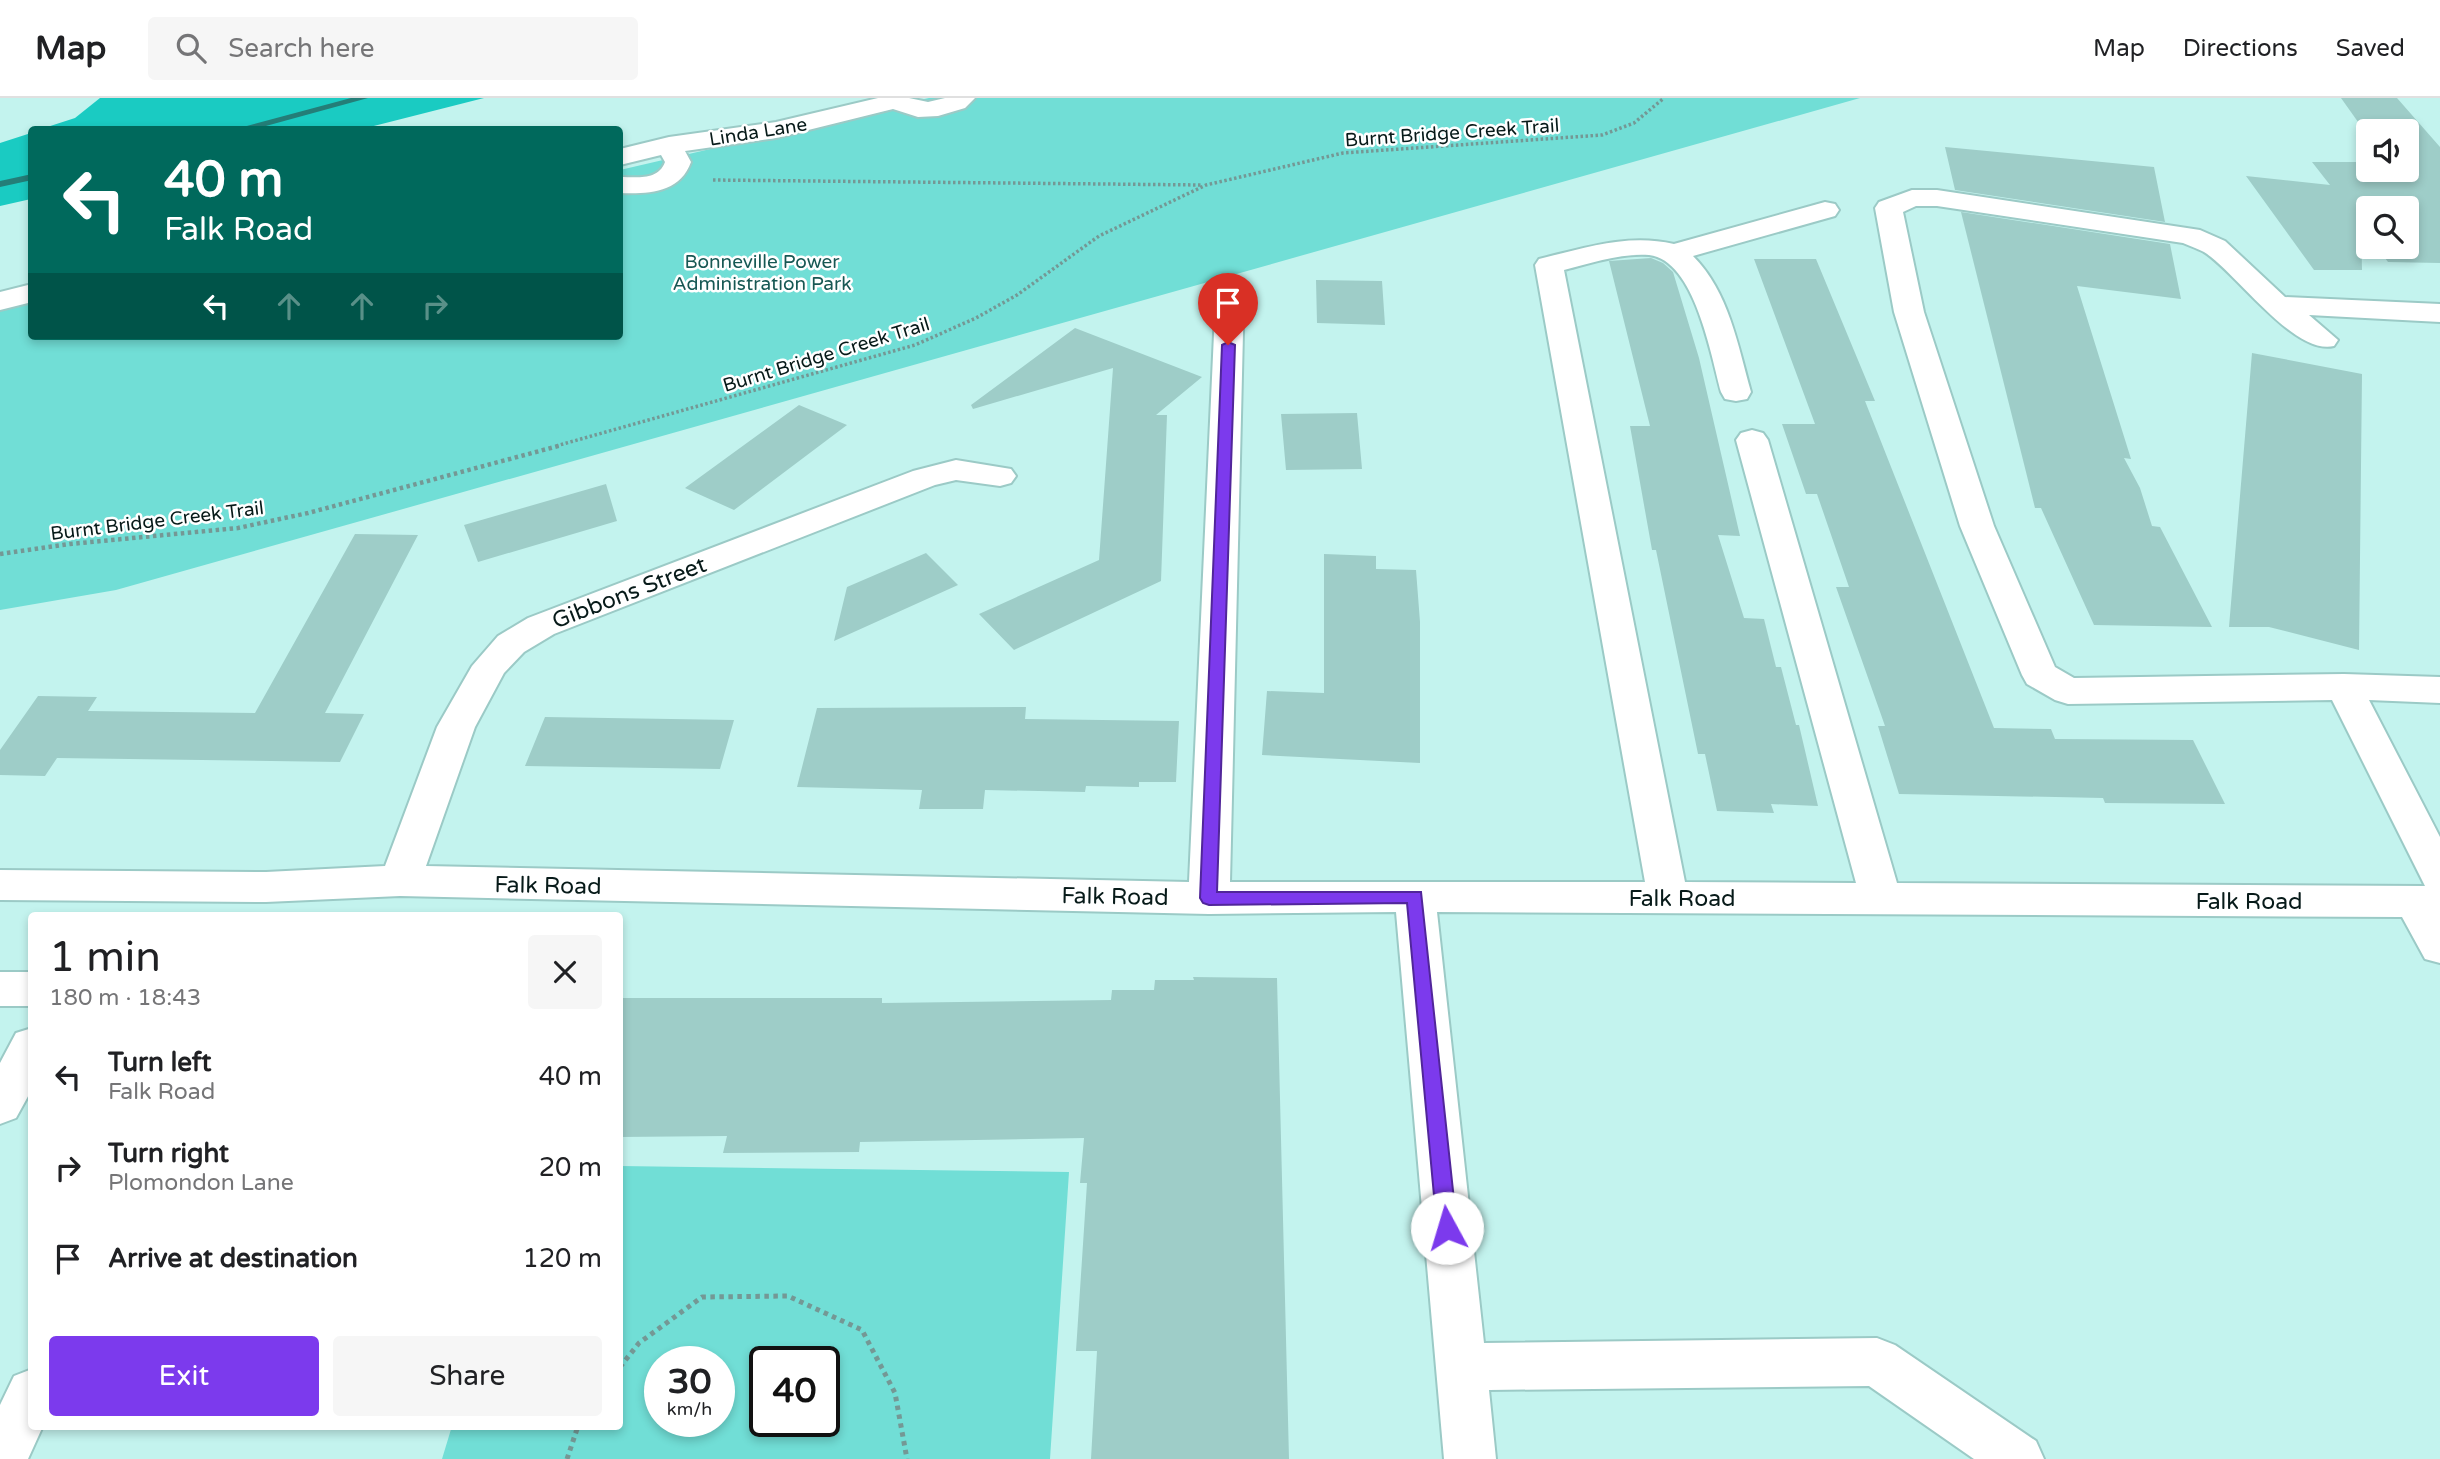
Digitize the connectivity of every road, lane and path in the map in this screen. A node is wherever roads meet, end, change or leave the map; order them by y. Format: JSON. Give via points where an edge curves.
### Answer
{"nodes":[{"id":1,"x":963,"y":98,"type":"edge"},
{"id":2,"x":1664,"y":98,"type":"edge"},
{"id":3,"x":895,"y":100,"type":"edge"},
{"id":4,"x":669,"y":145,"type":"junction"},
{"id":5,"x":623,"y":156,"type":"edge"},
{"id":6,"x":667,"y":180,"type":"junction"},
{"id":7,"x":623,"y":185,"type":"edge"},
{"id":8,"x":1206,"y":186,"type":"junction"},
{"id":9,"x":1825,"y":210,"type":"dead end"},
{"id":10,"x":1671,"y":254,"type":"junction"},
{"id":11,"x":1230,"y":290,"type":"dead end"},
{"id":12,"x":28,"y":294,"type":"edge"},
{"id":13,"x":0,"y":300,"type":"edge"},
{"id":14,"x":2277,"y":305,"type":"junction"},
{"id":15,"x":2440,"y":313,"type":"edge"},
{"id":16,"x":2323,"y":340,"type":"dead end"},
{"id":17,"x":1736,"y":391,"type":"dead end"},
{"id":18,"x":1752,"y":440,"type":"dead end"},
{"id":19,"x":1000,"y":476,"type":"dead end"},
{"id":20,"x":0,"y":554,"type":"edge"},
{"id":21,"x":2344,"y":687,"type":"junction"},
{"id":22,"x":2440,"y":690,"type":"edge"},
{"id":23,"x":400,"y":881,"type":"junction"},
{"id":24,"x":0,"y":885,"type":"edge"},
{"id":25,"x":2431,"y":893,"type":"edge"},
{"id":26,"x":1415,"y":896,"type":"junction"},
{"id":27,"x":1209,"y":898,"type":"junction"},
{"id":28,"x":1668,"y":898,"type":"junction"},
{"id":29,"x":1881,"y":899,"type":"junction"},
{"id":30,"x":259,"y":901,"type":"edge"},
{"id":31,"x":2440,"y":947,"type":"edge"},
{"id":32,"x":0,"y":989,"type":"edge"},
{"id":33,"x":28,"y":989,"type":"edge"},
{"id":34,"x":28,"y":1053,"type":"edge"},
{"id":35,"x":0,"y":1105,"type":"edge"},
{"id":36,"x":623,"y":1363,"type":"edge"},
{"id":37,"x":1461,"y":1367,"type":"junction"},
{"id":38,"x":28,"y":1402,"type":"edge"},
{"id":39,"x":577,"y":1430,"type":"edge"},
{"id":40,"x":1,"y":1459,"type":"edge"},
{"id":41,"x":567,"y":1459,"type":"edge"},
{"id":42,"x":907,"y":1459,"type":"edge"},
{"id":43,"x":1470,"y":1459,"type":"edge"},
{"id":44,"x":2018,"y":1459,"type":"edge"}],
"edges":[{"from":1,"to":3,"type":"street","name":"Linda Lane","via":[[929,109],[915,109]]},
{"from":2,"to":8,"type":"path","name":"Burnt Bridge Creek Trail","via":[[1634,123],[1602,135],[1343,153]]},
{"from":3,"to":4,"type":"street","name":"Linda Lane","via":[[776,130]]},
{"from":4,"to":5,"type":"street","name":"Linda Lane"},
{"from":4,"to":6,"type":"street","via":[[678,162],[676,172]]},
{"from":6,"to":7,"type":"street"},
{"from":6,"to":8,"type":"path"},
{"from":8,"to":20,"type":"path","name":"Burnt Bridge Creek Trail","via":[[1099,236],[1017,295],[915,345],[308,513],[238,528]]},
{"from":9,"to":10,"type":"street"},
{"from":10,"to":17,"type":"street","via":[[1683,260],[1706,290]]},
{"from":10,"to":28,"type":"street","via":[[1654,246],[1618,249],[1549,265]]},
{"from":11,"to":27,"type":"street"},
{"from":12,"to":13,"type":"street"},
{"from":14,"to":15,"type":"street"},
{"from":14,"to":16,"type":"street"},
{"from":14,"to":21,"type":"street","via":[[2215,247],[2190,236],[1937,198],[1912,198],[1889,208],[1909,313],[1977,526],[2040,675],[2068,691]]},
{"from":18,"to":29,"type":"street"},
{"from":19,"to":23,"type":"street","name":"Gibbons Street","via":[[956,470],[924,478],[541,626],[511,644],[489,666],[456,727]]},
{"from":21,"to":22,"type":"street"},
{"from":21,"to":25,"type":"street"},
{"from":23,"to":27,"type":"street","name":"Falk Road"},
{"from":23,"to":30,"type":"street","name":"Falk Road"},
{"from":24,"to":30,"type":"street","name":"Falk Road"},
{"from":25,"to":29,"type":"street","name":"Falk Road"},
{"from":25,"to":31,"type":"street"},
{"from":26,"to":27,"type":"street","name":"Falk Road"},
{"from":26,"to":28,"type":"street","name":"Falk Road"},
{"from":26,"to":37,"type":"street"},
{"from":28,"to":29,"type":"street","name":"Falk Road"},
{"from":32,"to":33,"type":"street"},
{"from":34,"to":35,"type":"street"},
{"from":36,"to":42,"type":"path","via":[[639,1343],[702,1297],[788,1296],[862,1330],[895,1393]]},
{"from":37,"to":43,"type":"street"},
{"from":37,"to":44,"type":"street","via":[[1877,1362]]},
{"from":38,"to":40,"type":"street"},
{"from":39,"to":41,"type":"path"}]}
